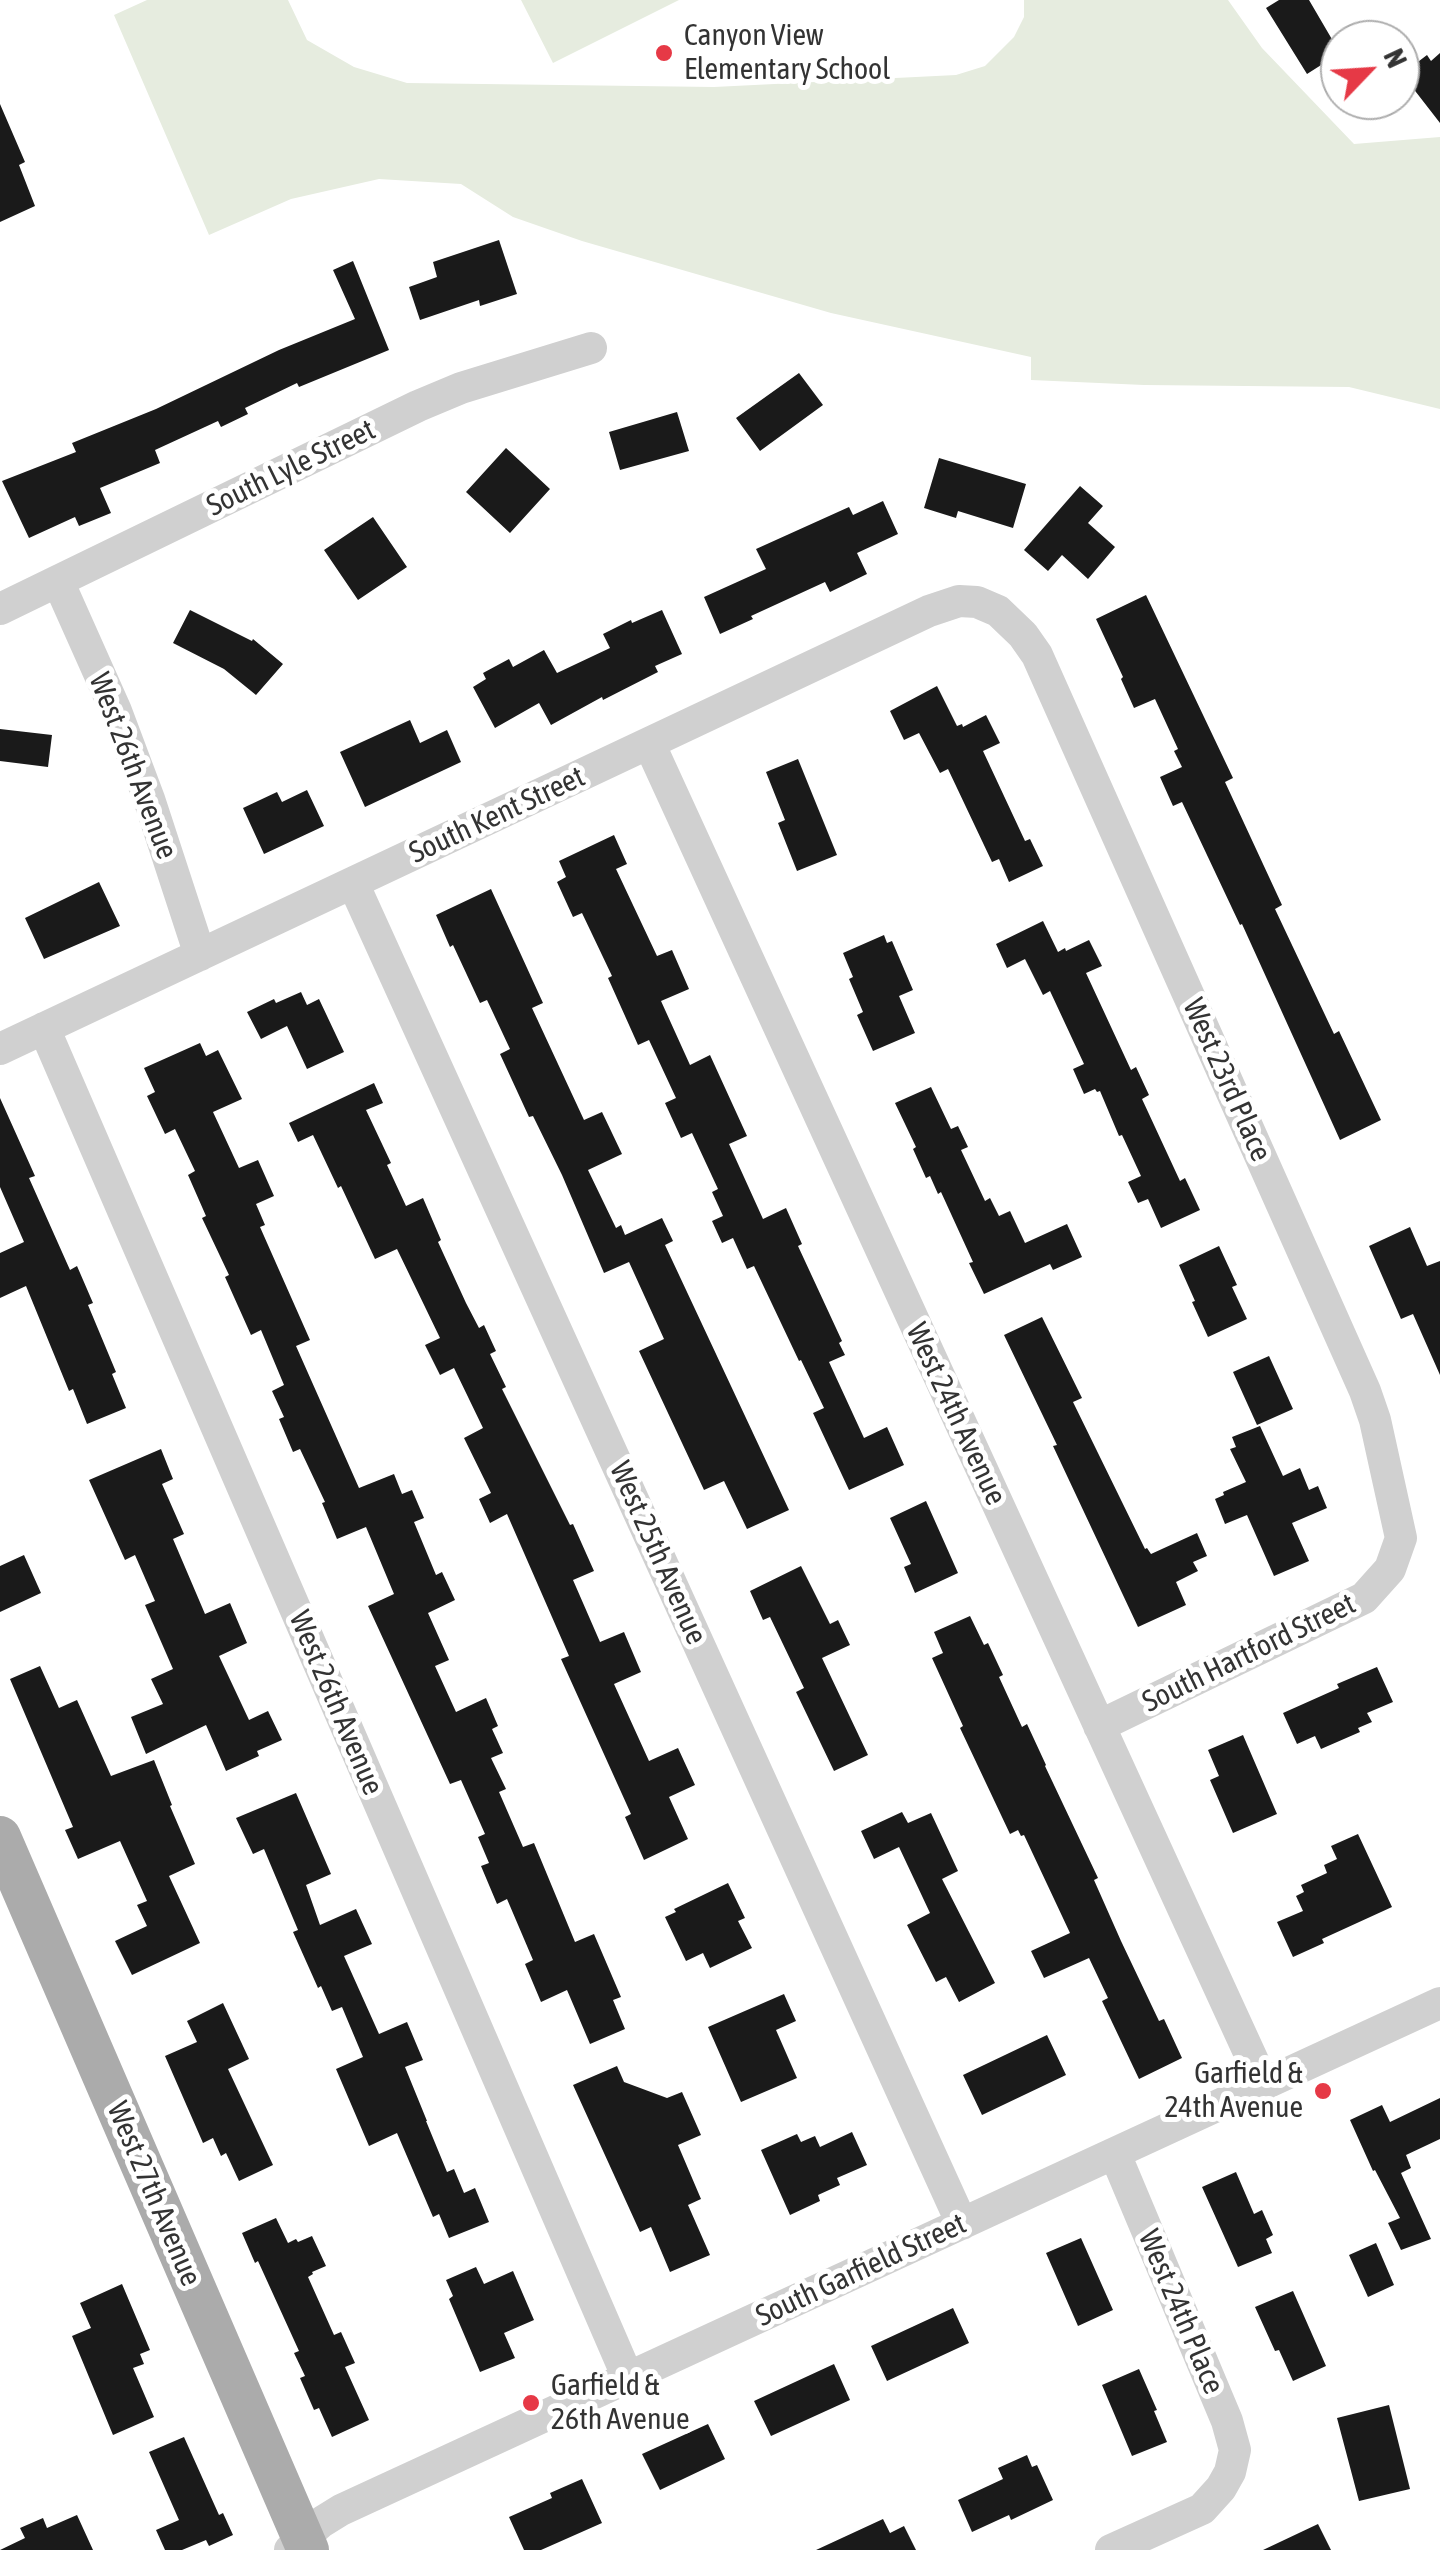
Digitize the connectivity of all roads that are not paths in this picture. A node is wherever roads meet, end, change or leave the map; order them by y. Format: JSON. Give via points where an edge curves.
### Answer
{"nodes":[{"id":1,"x":591,"y":348,"type":"dead end"},
{"id":2,"x":58,"y":581,"type":"junction"},
{"id":3,"x":0,"y":608,"type":"edge"},
{"id":4,"x":998,"y":611,"type":"joint"},
{"id":5,"x":649,"y":743,"type":"junction"},
{"id":6,"x":353,"y":883,"type":"junction"},
{"id":7,"x":200,"y":954,"type":"junction"},
{"id":8,"x":44,"y":1028,"type":"junction"},
{"id":9,"x":0,"y":1049,"type":"edge"},
{"id":10,"x":1390,"y":1569,"type":"joint"},
{"id":11,"x":1099,"y":1726,"type":"junction"},
{"id":12,"x":0,"y":1838,"type":"edge"},
{"id":13,"x":1440,"y":2004,"type":"edge"},
{"id":14,"x":1264,"y":2085,"type":"junction"},
{"id":15,"x":1114,"y":2154,"type":"junction"},
{"id":16,"x":962,"y":2224,"type":"junction"},
{"id":17,"x":628,"y":2378,"type":"junction"},
{"id":18,"x":300,"y":2546,"type":"edge"},
{"id":19,"x":1111,"y":2550,"type":"edge"}],
"edges":[{"from":1,"to":2,"type":"street","name":"South Lyle Street","via":[[418,406]]},
{"from":2,"to":3,"type":"street","name":"South Lyle Street"},
{"from":2,"to":7,"type":"street","name":"West 26th Avenue","via":[[116,710]]},
{"from":4,"to":5,"type":"street","name":"South Kent Street","via":[[959,600],[929,611]]},
{"from":4,"to":10,"type":"street","name":"West 23rd Place","via":[[1037,655],[1366,1391],[1401,1538]]},
{"from":5,"to":6,"type":"street","name":"South Kent Street"},
{"from":5,"to":11,"type":"street","name":"West 24th Avenue"},
{"from":6,"to":7,"type":"street","name":"South Kent Street"},
{"from":6,"to":16,"type":"street","name":"West 25th Avenue"},
{"from":7,"to":8,"type":"street","name":"South Kent Street"},
{"from":8,"to":9,"type":"street","name":"South Kent Street"},
{"from":8,"to":17,"type":"street","name":"West 26th Avenue"},
{"from":10,"to":11,"type":"street","name":"South Hartford Street","via":[[1364,1598]]},
{"from":11,"to":14,"type":"street","name":"West 24th Avenue"},
{"from":12,"to":18,"type":"main road","name":"West 27th Avenue"},
{"from":13,"to":14,"type":"street","name":"South Garfield Street"},
{"from":14,"to":15,"type":"street","name":"South Garfield Street"},
{"from":15,"to":16,"type":"street","name":"South Garfield Street"},
{"from":15,"to":19,"type":"street","name":"West 24th Place","via":[[1235,2450],[1221,2488],[1202,2508]]},
{"from":16,"to":17,"type":"street","name":"South Garfield Street"},
{"from":17,"to":18,"type":"street","name":"South Garfield Street","via":[[341,2510]]}]}
